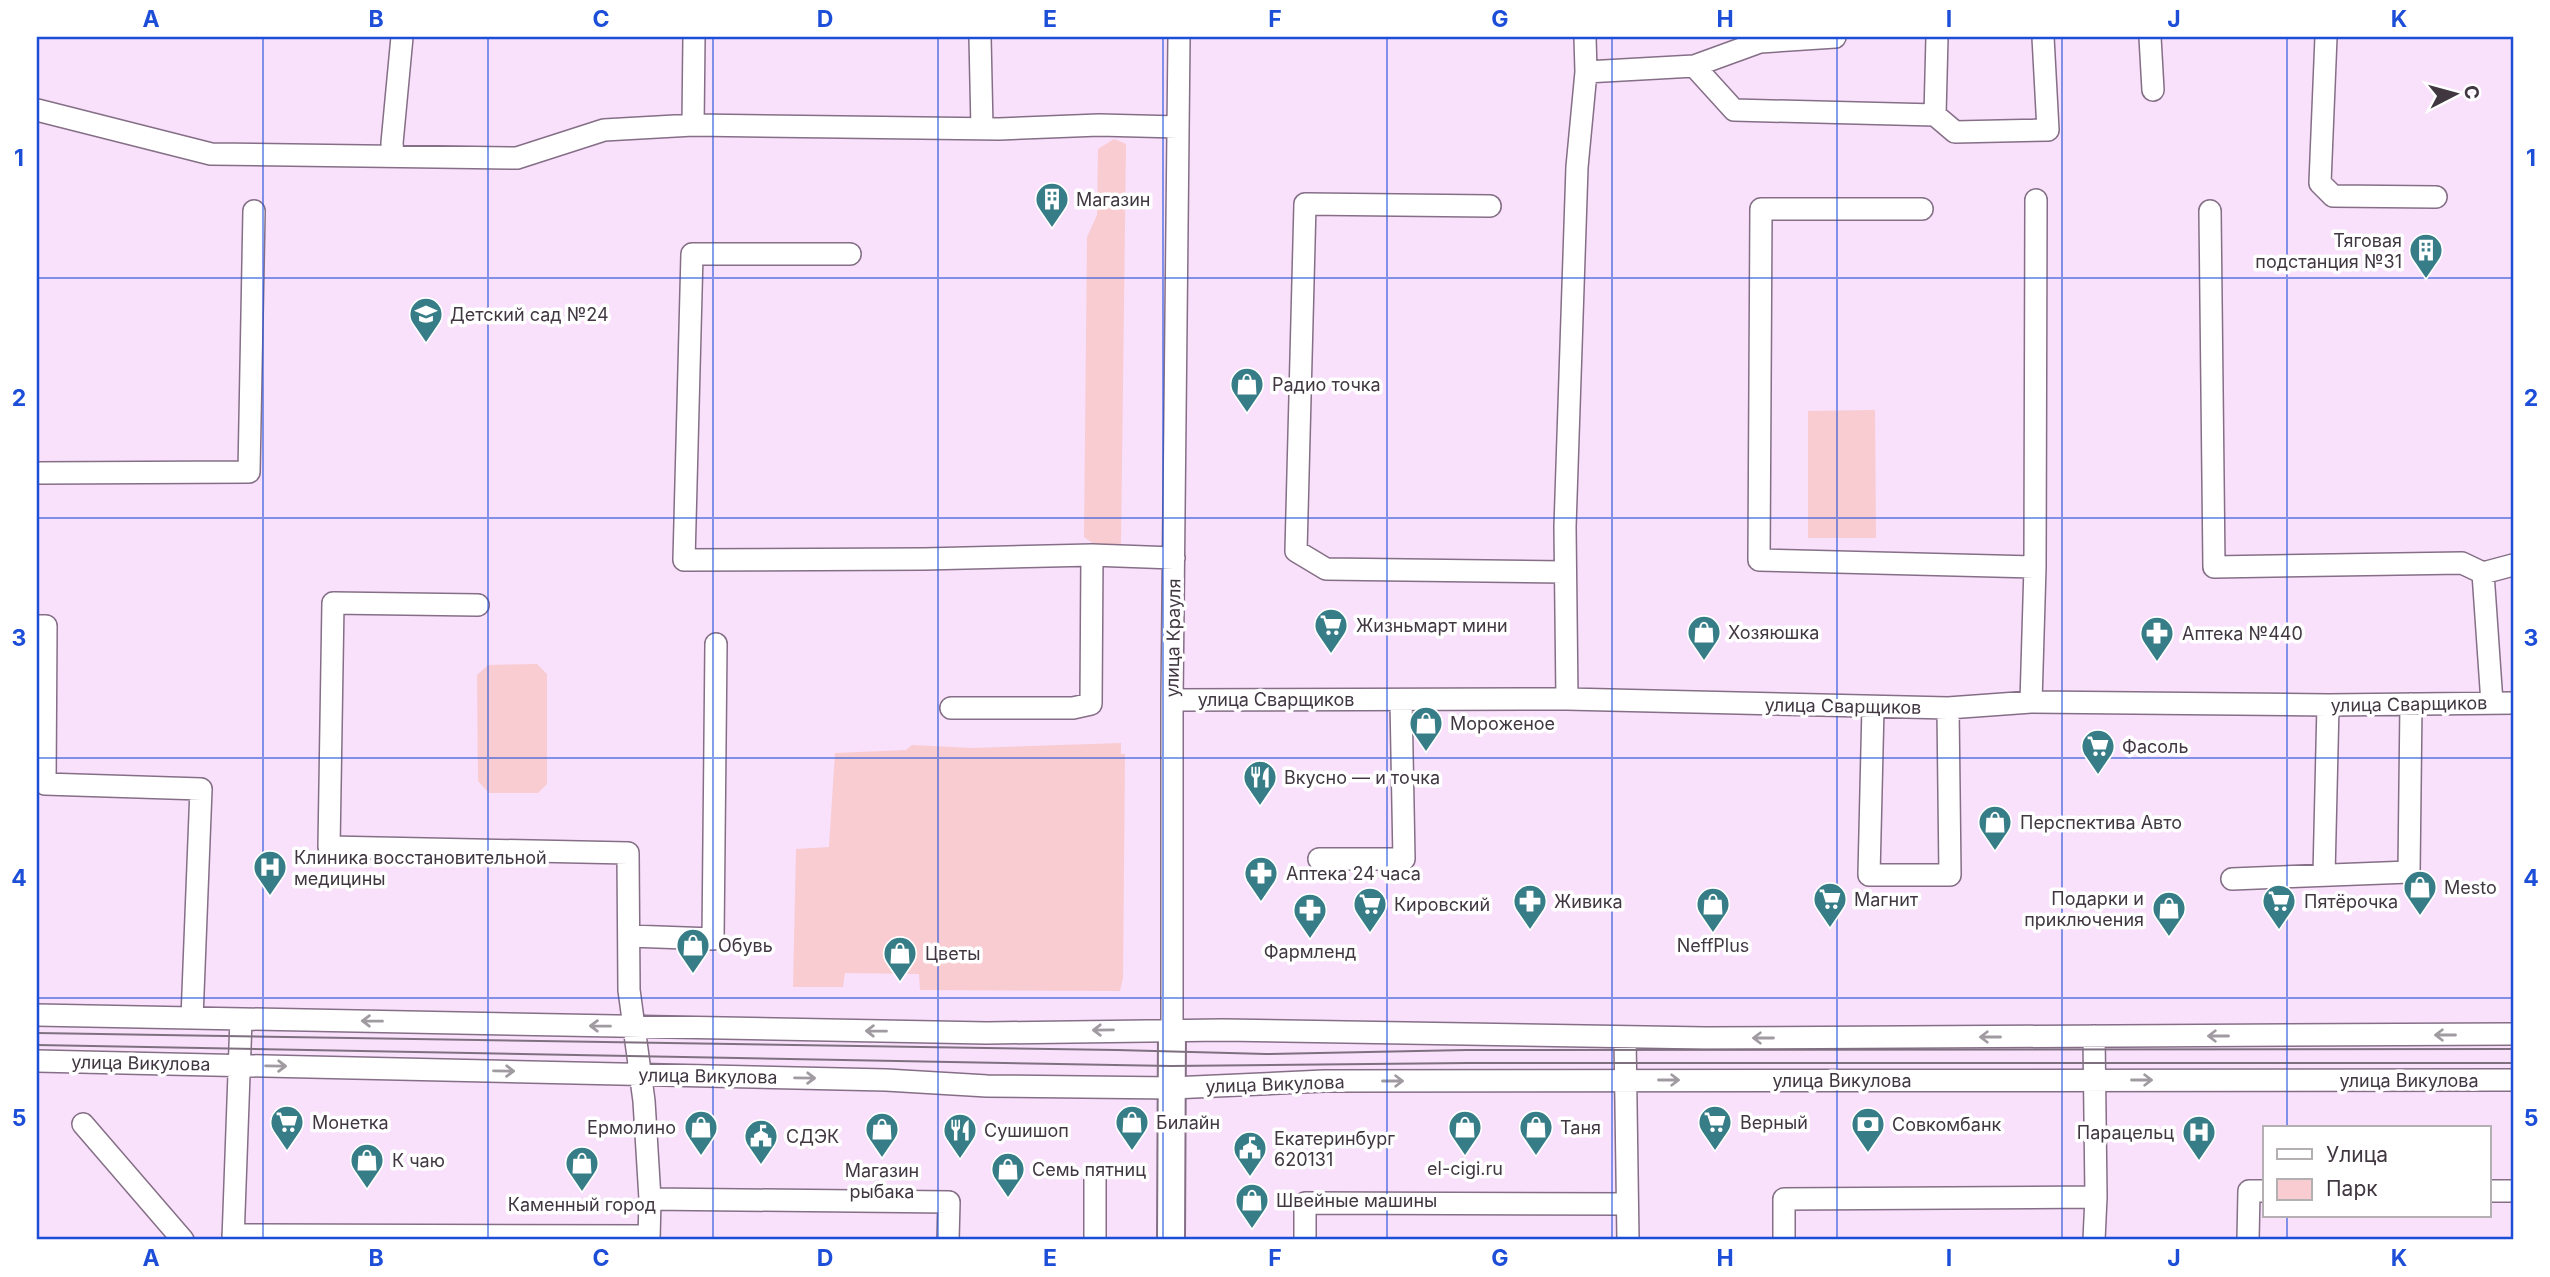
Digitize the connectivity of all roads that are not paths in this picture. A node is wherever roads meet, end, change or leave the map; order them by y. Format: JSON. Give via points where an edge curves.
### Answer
{"nodes":[{"id":1,"x":402,"y":37,"type":"edge"},
{"id":2,"x":694,"y":37,"type":"edge"},
{"id":3,"x":980,"y":37,"type":"edge"},
{"id":4,"x":1179,"y":37,"type":"edge"},
{"id":5,"x":1585,"y":37,"type":"edge"},
{"id":6,"x":1835,"y":37,"type":"edge"},
{"id":7,"x":1937,"y":37,"type":"edge"},
{"id":8,"x":2043,"y":37,"type":"edge"},
{"id":9,"x":2150,"y":37,"type":"edge"},
{"id":10,"x":2326,"y":37,"type":"edge"},
{"id":11,"x":1694,"y":66,"type":"junction"},
{"id":12,"x":1586,"y":72,"type":"junction"},
{"id":13,"x":2153,"y":90,"type":"dead end"},
{"id":14,"x":37,"y":110,"type":"edge"},
{"id":15,"x":1935,"y":115,"type":"junction"},
{"id":16,"x":694,"y":125,"type":"junction"},
{"id":17,"x":1178,"y":127,"type":"junction"},
{"id":18,"x":982,"y":128,"type":"junction"},
{"id":19,"x":393,"y":156,"type":"junction"},
{"id":20,"x":2436,"y":197,"type":"dead end"},
{"id":21,"x":2036,"y":200,"type":"dead end"},
{"id":22,"x":1490,"y":206,"type":"dead end"},
{"id":23,"x":1922,"y":209,"type":"dead end"},
{"id":24,"x":254,"y":211,"type":"dead end"},
{"id":25,"x":2210,"y":211,"type":"dead end"},
{"id":26,"x":850,"y":254,"type":"dead end"},
{"id":27,"x":37,"y":473,"type":"edge"},
{"id":28,"x":1092,"y":555,"type":"junction"},
{"id":29,"x":1174,"y":558,"type":"junction"},
{"id":30,"x":2513,"y":565,"type":"edge"},
{"id":31,"x":2035,"y":567,"type":"junction"},
{"id":32,"x":1564,"y":572,"type":"junction"},
{"id":33,"x":2483,"y":573,"type":"junction"},
{"id":34,"x":478,"y":605,"type":"dead end"},
{"id":35,"x":37,"y":626,"type":"edge"},
{"id":36,"x":716,"y":644,"type":"dead end"},
{"id":37,"x":1566,"y":699,"type":"junction"},
{"id":38,"x":1172,"y":700,"type":"junction"},
{"id":39,"x":1401,"y":700,"type":"junction"},
{"id":40,"x":2031,"y":702,"type":"junction"},
{"id":41,"x":2503,"y":703,"type":"edge"},
{"id":42,"x":2410,"y":704,"type":"junction"},
{"id":43,"x":2328,"y":705,"type":"junction"},
{"id":44,"x":1873,"y":707,"type":"junction"},
{"id":45,"x":951,"y":708,"type":"dead end"},
{"id":46,"x":1948,"y":708,"type":"junction"},
{"id":47,"x":1319,"y":859,"type":"dead end"},
{"id":48,"x":2324,"y":876,"type":"junction"},
{"id":49,"x":2232,"y":879,"type":"dead end"},
{"id":50,"x":630,"y":936,"type":"junction"},
{"id":51,"x":37,"y":1015,"type":"edge"},
{"id":52,"x":192,"y":1018,"type":"junction"},
{"id":53,"x":241,"y":1019,"type":"junction"},
{"id":54,"x":634,"y":1026,"type":"junction"},
{"id":55,"x":1172,"y":1030,"type":"junction"},
{"id":56,"x":2513,"y":1034,"type":"edge"},
{"id":57,"x":2094,"y":1036,"type":"junction"},
{"id":58,"x":1625,"y":1037,"type":"junction"},
{"id":59,"x":37,"y":1061,"type":"edge"},
{"id":60,"x":240,"y":1065,"type":"junction"},
{"id":61,"x":640,"y":1074,"type":"junction"},
{"id":62,"x":1626,"y":1080,"type":"junction"},
{"id":63,"x":2094,"y":1080,"type":"junction"},
{"id":64,"x":2513,"y":1080,"type":"edge"},
{"id":65,"x":1172,"y":1088,"type":"junction"},
{"id":66,"x":83,"y":1124,"type":"dead end"},
{"id":67,"x":1095,"y":1175,"type":"dead end"},
{"id":68,"x":2263,"y":1191,"type":"edge"},
{"id":69,"x":2490,"y":1191,"type":"edge"},
{"id":70,"x":2513,"y":1191,"type":"edge"},
{"id":71,"x":2096,"y":1197,"type":"junction"},
{"id":72,"x":650,"y":1199,"type":"junction"},
{"id":73,"x":1628,"y":1204,"type":"junction"},
{"id":74,"x":233,"y":1237,"type":"edge"},
{"id":75,"x":649,"y":1238,"type":"edge"},
{"id":76,"x":183,"y":1240,"type":"edge"},
{"id":77,"x":948,"y":1240,"type":"edge"},
{"id":78,"x":1095,"y":1240,"type":"edge"},
{"id":79,"x":1171,"y":1240,"type":"edge"},
{"id":80,"x":1305,"y":1240,"type":"edge"},
{"id":81,"x":1628,"y":1240,"type":"edge"},
{"id":82,"x":1784,"y":1240,"type":"edge"},
{"id":83,"x":2095,"y":1240,"type":"edge"},
{"id":84,"x":2248,"y":1240,"type":"edge"}],
"edges":[{"from":1,"to":19,"type":"street"},
{"from":2,"to":16,"type":"street"},
{"from":3,"to":18,"type":"street"},
{"from":4,"to":17,"type":"street","name":"улица Крауля"},
{"from":5,"to":12,"type":"street"},
{"from":6,"to":11,"type":"street","via":[[1760,41]]},
{"from":7,"to":15,"type":"street"},
{"from":8,"to":15,"type":"street","via":[[2048,130],[1955,132]]},
{"from":9,"to":13,"type":"street"},
{"from":10,"to":20,"type":"street","via":[[2320,183],[2333,196]]},
{"from":11,"to":12,"type":"street"},
{"from":11,"to":15,"type":"street","via":[[1734,110]]},
{"from":12,"to":32,"type":"street","via":[[1577,167]]},
{"from":14,"to":19,"type":"street","via":[[211,154]]},
{"from":16,"to":18,"type":"street"},
{"from":16,"to":19,"type":"street","via":[[604,131],[517,159]]},
{"from":17,"to":18,"type":"street"},
{"from":17,"to":29,"type":"street","name":"улица Крауля"},
{"from":21,"to":31,"type":"street"},
{"from":22,"to":32,"type":"street","via":[[1305,204],[1296,551],[1326,569]]},
{"from":23,"to":31,"type":"street","via":[[1761,209],[1759,559]]},
{"from":24,"to":27,"type":"street","via":[[249,472]]},
{"from":25,"to":33,"type":"street","via":[[2214,567],[2462,563]]},
{"from":26,"to":28,"type":"street","via":[[692,254],[684,560]]},
{"from":28,"to":29,"type":"street"},
{"from":28,"to":45,"type":"street","via":[[1091,704]]},
{"from":29,"to":38,"type":"street","name":"улица Крауля"},
{"from":30,"to":33,"type":"street"},
{"from":31,"to":40,"type":"street"},
{"from":32,"to":37,"type":"street"},
{"from":33,"to":41,"type":"street"},
{"from":34,"to":50,"type":"street","via":[[333,603],[328,847],[628,853]]},
{"from":35,"to":52,"type":"street","via":[[46,626],[45,785],[201,789]]},
{"from":36,"to":50,"type":"street","via":[[713,939]]},
{"from":37,"to":39,"type":"street","name":"улица Сварщиков"},
{"from":37,"to":44,"type":"street","name":"улица Сварщиков"},
{"from":38,"to":39,"type":"street","name":"улица Сварщиков"},
{"from":38,"to":55,"type":"street","name":"улица Крауля"},
{"from":39,"to":47,"type":"street","via":[[1404,859]]},
{"from":40,"to":43,"type":"street","name":"улица Сварщиков"},
{"from":40,"to":46,"type":"street","name":"улица Сварщиков"},
{"from":41,"to":42,"type":"street","name":"улица Сварщиков"},
{"from":42,"to":43,"type":"street","name":"улица Сварщиков"},
{"from":42,"to":48,"type":"street","via":[[2409,872]]},
{"from":43,"to":48,"type":"street"},
{"from":44,"to":46,"type":"street","name":"улица Сварщиков"},
{"from":44,"to":46,"type":"street","via":[[1869,875],[1950,875]]},
{"from":48,"to":49,"type":"street"},
{"from":50,"to":54,"type":"street"},
{"from":51,"to":52,"type":"street"},
{"from":52,"to":53,"type":"street"},
{"from":54,"to":53,"type":"street","one_way":true},
{"from":53,"to":60,"type":"street"},
{"from":55,"to":54,"type":"street","one_way":true,"via":[[987,1033]]},
{"from":54,"to":61,"type":"street"},
{"from":55,"to":58,"type":"street"},
{"from":55,"to":65,"type":"main road","name":"улица Крауля"},
{"from":56,"to":57,"type":"street","one_way":true},
{"from":57,"to":58,"type":"street","one_way":true},
{"from":57,"to":63,"type":"street"},
{"from":58,"to":62,"type":"street"},
{"from":59,"to":60,"type":"street","name":"улица Викулова"},
{"from":60,"to":61,"type":"street","name":"улица Викулова","one_way":true},
{"from":60,"to":74,"type":"street"},
{"from":61,"to":65,"type":"street","name":"улица Викулова","one_way":true},
{"from":61,"to":72,"type":"street"},
{"from":62,"to":63,"type":"street","name":"улица Викулова","one_way":true},
{"from":65,"to":62,"type":"street","name":"улица Викулова","one_way":true,"via":[[1324,1081]]},
{"from":62,"to":73,"type":"street"},
{"from":63,"to":64,"type":"street","name":"улица Викулова","one_way":true},
{"from":63,"to":71,"type":"street"},
{"from":65,"to":79,"type":"main road","name":"улица Крауля"},
{"from":66,"to":76,"type":"street"},
{"from":67,"to":78,"type":"street"},
{"from":68,"to":84,"type":"street","via":[[2249,1191]]},
{"from":69,"to":70,"type":"street"},
{"from":71,"to":82,"type":"street","via":[[1784,1199]]},
{"from":71,"to":83,"type":"street"},
{"from":72,"to":75,"type":"street"},
{"from":72,"to":77,"type":"street","via":[[949,1202]]},
{"from":73,"to":80,"type":"street","via":[[1305,1203]]},
{"from":73,"to":81,"type":"street"},
{"from":74,"to":75,"type":"street"}]}
